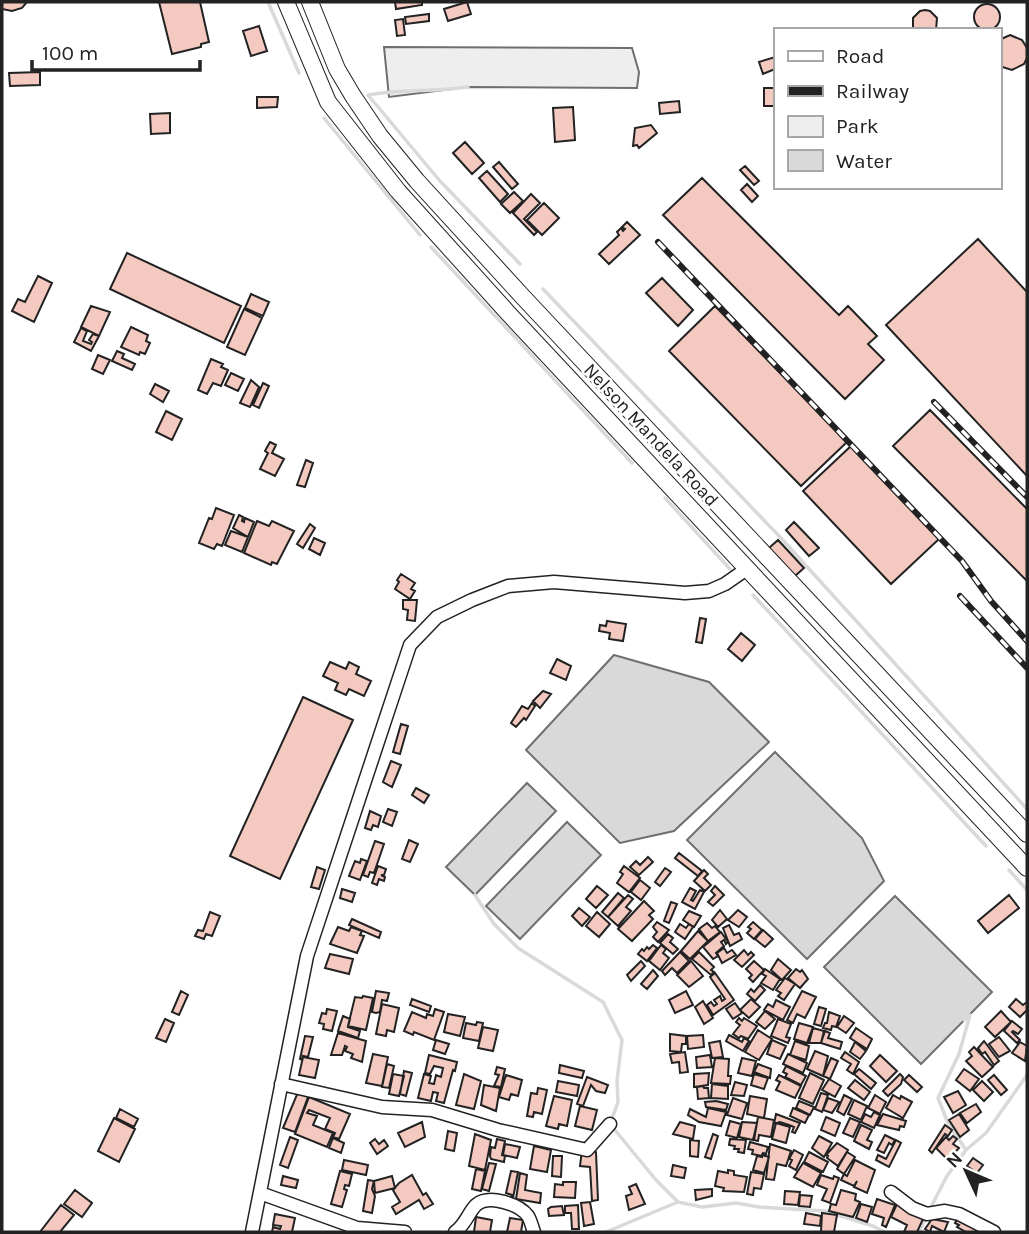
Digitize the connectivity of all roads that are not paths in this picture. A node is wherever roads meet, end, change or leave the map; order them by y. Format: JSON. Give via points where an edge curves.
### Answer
{"nodes":[{"id":1,"x":286,"y":2,"type":"edge"},
{"id":2,"x":310,"y":2,"type":"edge"},
{"id":3,"x":748,"y":568,"type":"junction"},
{"id":4,"x":1027,"y":834,"type":"edge"},
{"id":5,"x":1027,"y":868,"type":"edge"},
{"id":6,"x":281,"y":1084,"type":"junction"},
{"id":7,"x":610,"y":1124,"type":"dead end"},
{"id":8,"x":891,"y":1192,"type":"dead end"},
{"id":9,"x":260,"y":1193,"type":"junction"},
{"id":10,"x":356,"y":1230,"type":"edge"},
{"id":11,"x":253,"y":1232,"type":"edge"},
{"id":12,"x":405,"y":1232,"type":"edge"},
{"id":13,"x":456,"y":1232,"type":"edge"},
{"id":14,"x":534,"y":1232,"type":"edge"},
{"id":15,"x":994,"y":1232,"type":"edge"}],
"edges":[{"from":1,"to":3,"type":"main road","name":"Nelson Mandela Road","via":[[328,102],[398,191]]},
{"from":2,"to":4,"type":"main road","name":"Nelson Mandela Road","via":[[353,96],[417,181]]},
{"from":3,"to":5,"type":"main road","name":"Nelson Mandela Road"},
{"from":3,"to":6,"type":"street","via":[[709,591],[685,593],[554,582],[508,586],[438,617],[410,645],[307,956]]},
{"from":6,"to":7,"type":"street","via":[[382,1107],[432,1110],[587,1150]]},
{"from":6,"to":9,"type":"street"},
{"from":8,"to":15,"type":"street","via":[[912,1208],[928,1214],[959,1214]]},
{"from":9,"to":10,"type":"street"},
{"from":9,"to":11,"type":"street"},
{"from":10,"to":12,"type":"street"},
{"from":13,"to":14,"type":"street","via":[[484,1201],[520,1209]]}]}
